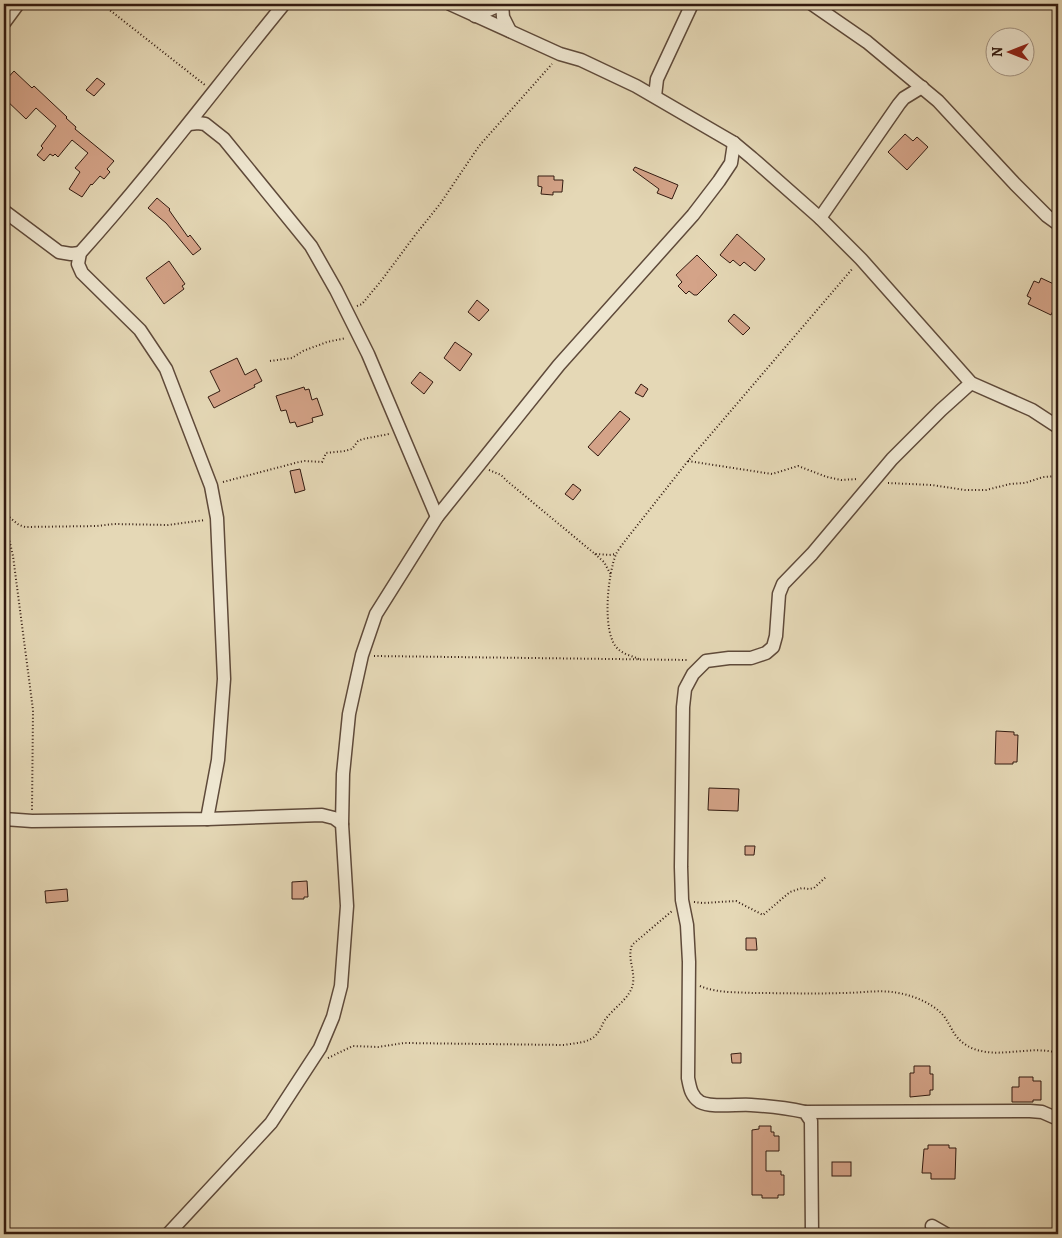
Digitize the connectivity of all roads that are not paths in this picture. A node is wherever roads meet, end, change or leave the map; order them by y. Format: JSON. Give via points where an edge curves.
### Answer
{"nodes":[{"id":1,"x":18,"y":4,"type":"edge"},
{"id":2,"x":284,"y":4,"type":"edge"},
{"id":3,"x":450,"y":4,"type":"edge"},
{"id":4,"x":502,"y":4,"type":"edge"},
{"id":5,"x":692,"y":4,"type":"edge"},
{"id":6,"x":812,"y":4,"type":"edge"},
{"id":7,"x":475,"y":16,"type":"junction"},
{"id":8,"x":4,"y":23,"type":"edge"},
{"id":9,"x":510,"y":31,"type":"junction"},
{"id":10,"x":657,"y":79,"type":"junction"},
{"id":11,"x":636,"y":86,"type":"junction"},
{"id":12,"x":922,"y":88,"type":"junction"},
{"id":13,"x":655,"y":96,"type":"junction"},
{"id":14,"x":204,"y":104,"type":"junction"},
{"id":15,"x":189,"y":124,"type":"junction"},
{"id":16,"x":205,"y":124,"type":"junction"},
{"id":17,"x":734,"y":144,"type":"junction"},
{"id":18,"x":752,"y":158,"type":"junction"},
{"id":19,"x":731,"y":163,"type":"junction"},
{"id":20,"x":4,"y":211,"type":"edge"},
{"id":21,"x":820,"y":218,"type":"junction"},
{"id":22,"x":1058,"y":224,"type":"edge"},
{"id":23,"x":80,"y":253,"type":"junction"},
{"id":24,"x":971,"y":383,"type":"junction"},
{"id":25,"x":1058,"y":427,"type":"edge"},
{"id":26,"x":437,"y":518,"type":"junction"},
{"id":27,"x":4,"y":819,"type":"edge"},
{"id":28,"x":208,"y":819,"type":"junction"},
{"id":29,"x":342,"y":824,"type":"junction"},
{"id":30,"x":805,"y":1112,"type":"junction"},
{"id":31,"x":1058,"y":1119,"type":"edge"},
{"id":32,"x":932,"y":1226,"type":"dead end"},
{"id":33,"x":168,"y":1234,"type":"edge"},
{"id":34,"x":812,"y":1234,"type":"edge"},
{"id":35,"x":946,"y":1234,"type":"edge"}],
"edges":[{"from":1,"to":8,"type":"street"},
{"from":2,"to":14,"type":"street"},
{"from":3,"to":7,"type":"street"},
{"from":4,"to":7,"type":"street"},
{"from":4,"to":9,"type":"street","via":[[503,17]]},
{"from":5,"to":10,"type":"street"},
{"from":6,"to":12,"type":"street","via":[[868,42]]},
{"from":7,"to":9,"type":"street"},
{"from":9,"to":11,"type":"street"},
{"from":10,"to":11,"type":"street"},
{"from":10,"to":13,"type":"street"},
{"from":11,"to":13,"type":"street"},
{"from":12,"to":21,"type":"street","via":[[899,104]]},
{"from":12,"to":22,"type":"street"},
{"from":13,"to":17,"type":"street"},
{"from":14,"to":15,"type":"street"},
{"from":14,"to":16,"type":"street"},
{"from":15,"to":16,"type":"street"},
{"from":15,"to":23,"type":"street"},
{"from":16,"to":26,"type":"street","via":[[224,139],[311,246],[368,354]]},
{"from":17,"to":18,"type":"street"},
{"from":17,"to":19,"type":"street"},
{"from":18,"to":19,"type":"street"},
{"from":18,"to":21,"type":"street"},
{"from":19,"to":26,"type":"street","via":[[692,215],[559,365]]},
{"from":20,"to":23,"type":"street","via":[[59,252]]},
{"from":21,"to":24,"type":"street","via":[[861,259]]},
{"from":23,"to":28,"type":"street","via":[[78,264],[82,273],[140,330],[166,369],[211,486],[217,518],[224,679],[218,760]]},
{"from":24,"to":25,"type":"street","via":[[1032,410]]},
{"from":24,"to":30,"type":"street","via":[[892,459],[783,584],[773,647],[751,658],[706,661],[685,688],[681,867],[687,924],[690,1091],[702,1103],[789,1108]]},
{"from":26,"to":29,"type":"street","via":[[376,614],[362,656],[349,714]]},
{"from":27,"to":28,"type":"street"},
{"from":28,"to":29,"type":"street","via":[[322,815]]},
{"from":29,"to":33,"type":"street","via":[[347,906],[341,986],[320,1048],[271,1123]]},
{"from":30,"to":31,"type":"street","via":[[1030,1111]]},
{"from":30,"to":34,"type":"street","via":[[811,1121]]},
{"from":32,"to":35,"type":"street"}]}
